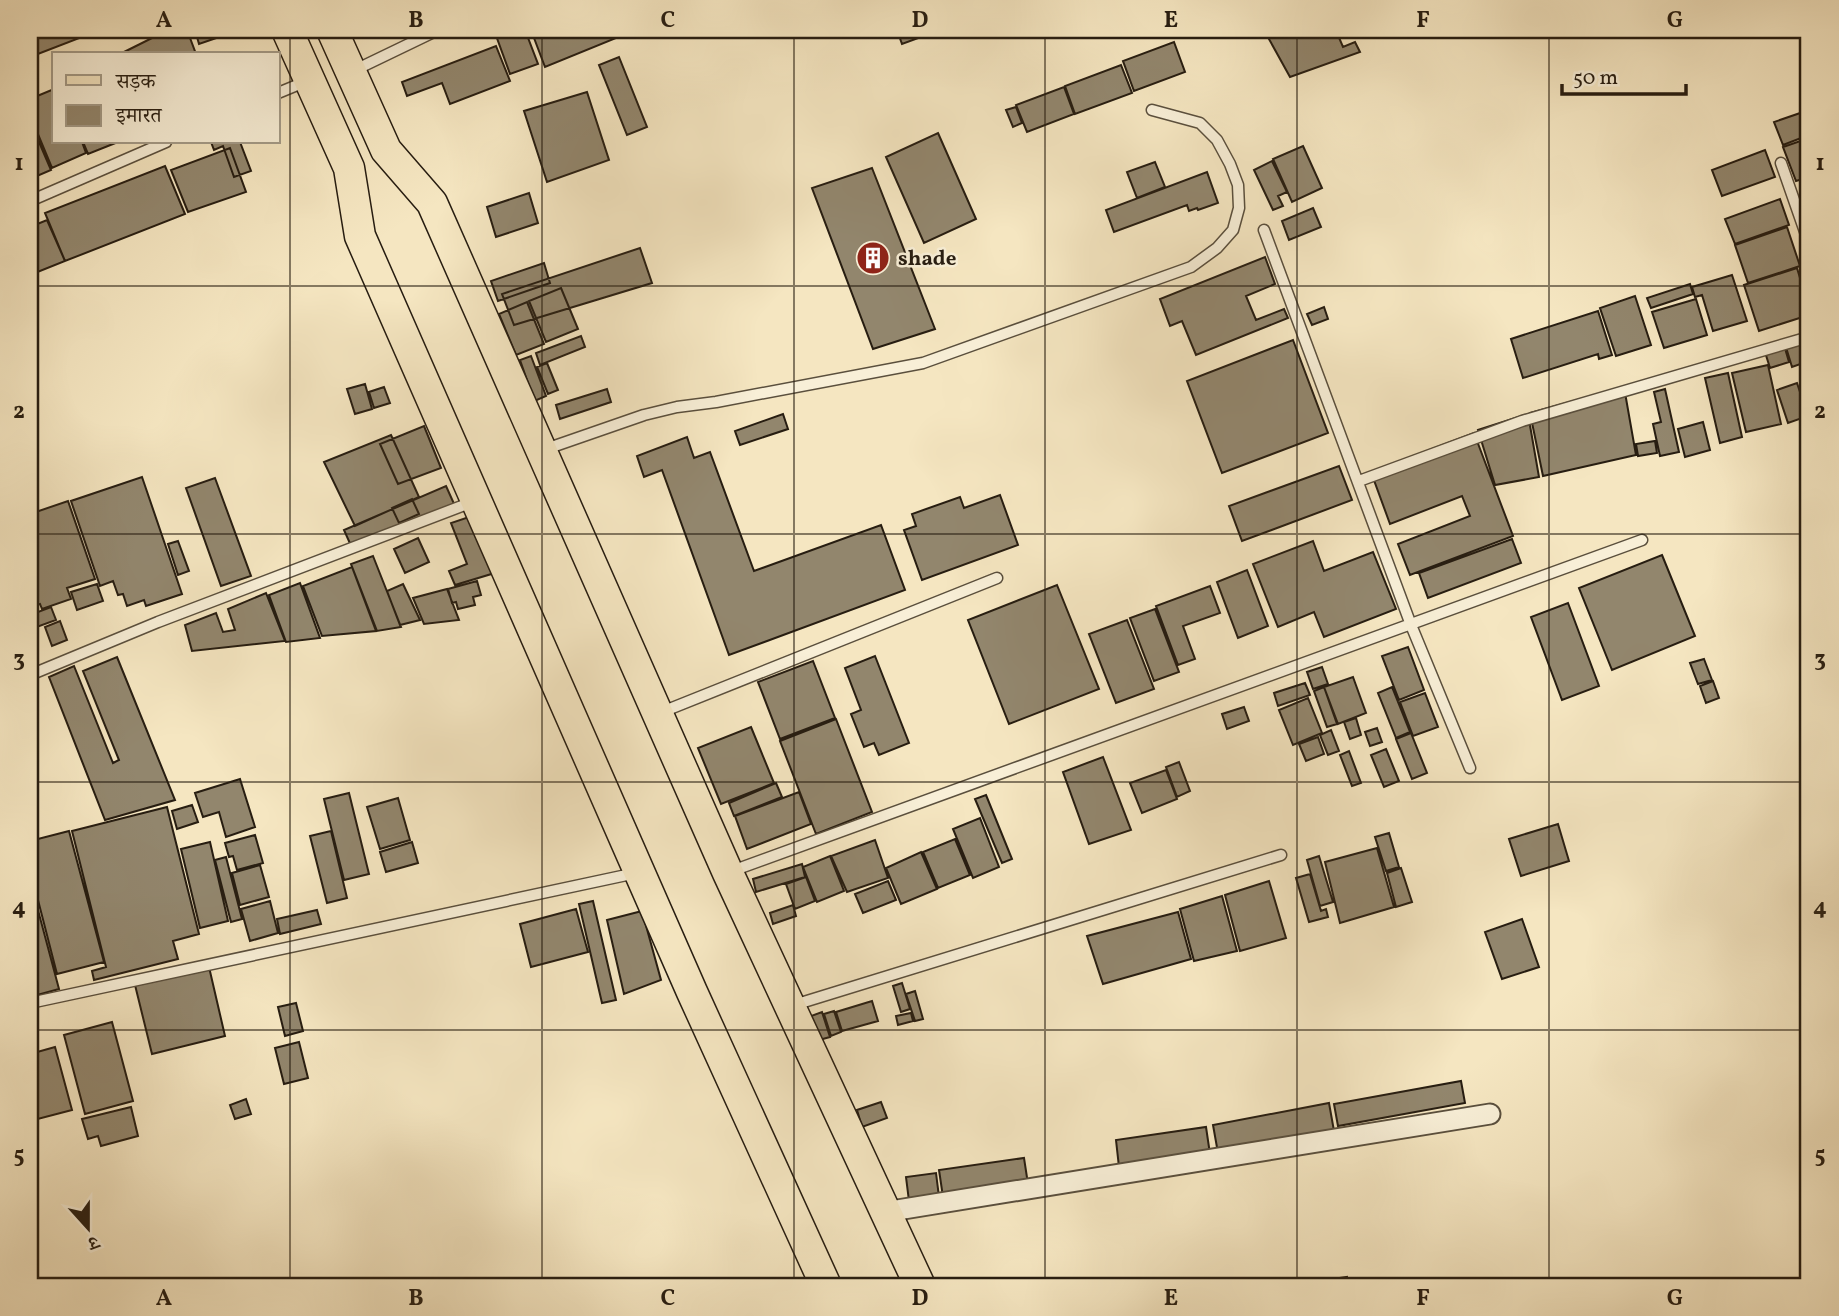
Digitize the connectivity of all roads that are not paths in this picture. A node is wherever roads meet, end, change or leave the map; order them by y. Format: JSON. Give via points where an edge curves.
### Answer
{"nodes":[{"id":1,"x":287,"y":30,"type":"edge"},
{"id":2,"x":332,"y":30,"type":"edge"},
{"id":3,"x":438,"y":30,"type":"edge"},
{"id":4,"x":351,"y":72,"type":"junction"},
{"id":5,"x":310,"y":80,"type":"junction"},
{"id":6,"x":280,"y":92,"type":"edge"},
{"id":7,"x":1152,"y":110,"type":"dead end"},
{"id":8,"x":161,"y":144,"type":"edge"},
{"id":9,"x":1781,"y":163,"type":"dead end"},
{"id":10,"x":30,"y":201,"type":"edge"},
{"id":11,"x":1264,"y":230,"type":"dead end"},
{"id":12,"x":1809,"y":243,"type":"edge"},
{"id":13,"x":1809,"y":337,"type":"edge"},
{"id":14,"x":542,"y":451,"type":"junction"},
{"id":15,"x":1359,"y":481,"type":"junction"},
{"id":16,"x":475,"y":501,"type":"junction"},
{"id":17,"x":1642,"y":540,"type":"dead end"},
{"id":18,"x":997,"y":578,"type":"dead end"},
{"id":19,"x":1412,"y":625,"type":"junction"},
{"id":20,"x":30,"y":676,"type":"edge"},
{"id":21,"x":658,"y":713,"type":"junction"},
{"id":22,"x":1471,"y":768,"type":"dead end"},
{"id":23,"x":1281,"y":855,"type":"dead end"},
{"id":24,"x":640,"y":872,"type":"junction"},
{"id":25,"x":728,"y":873,"type":"junction"},
{"id":26,"x":30,"y":1003,"type":"edge"},
{"id":27,"x":790,"y":1007,"type":"junction"},
{"id":28,"x":1490,"y":1114,"type":"dead end"},
{"id":29,"x":885,"y":1212,"type":"junction"},
{"id":30,"x":826,"y":1286,"type":"edge"},
{"id":31,"x":920,"y":1286,"type":"edge"}],
"edges":[{"from":1,"to":5,"type":"main road"},
{"from":2,"to":4,"type":"main road"},
{"from":3,"to":4,"type":"lane"},
{"from":4,"to":14,"type":"main road","via":[[386,150],[432,203]]},
{"from":5,"to":6,"type":"lane"},
{"from":5,"to":16,"type":"main road","via":[[349,168],[360,236]]},
{"from":7,"to":14,"type":"lane","via":[[1200,123],[1217,140],[1238,186],[1233,230],[1191,267],[923,363],[644,415]]},
{"from":8,"to":10,"type":"lane"},
{"from":9,"to":12,"type":"lane"},
{"from":11,"to":15,"type":"lane"},
{"from":13,"to":15,"type":"lane","via":[[1522,421]]},
{"from":14,"to":21,"type":"main road"},
{"from":15,"to":19,"type":"lane"},
{"from":16,"to":20,"type":"lane"},
{"from":16,"to":24,"type":"main road"},
{"from":17,"to":19,"type":"lane"},
{"from":18,"to":21,"type":"lane"},
{"from":19,"to":22,"type":"lane"},
{"from":19,"to":25,"type":"lane"},
{"from":21,"to":25,"type":"main road"},
{"from":23,"to":27,"type":"lane"},
{"from":24,"to":26,"type":"lane"},
{"from":24,"to":30,"type":"main road"},
{"from":25,"to":27,"type":"main road"},
{"from":27,"to":29,"type":"main road"},
{"from":28,"to":29,"type":"street"},
{"from":29,"to":31,"type":"main road"}]}
